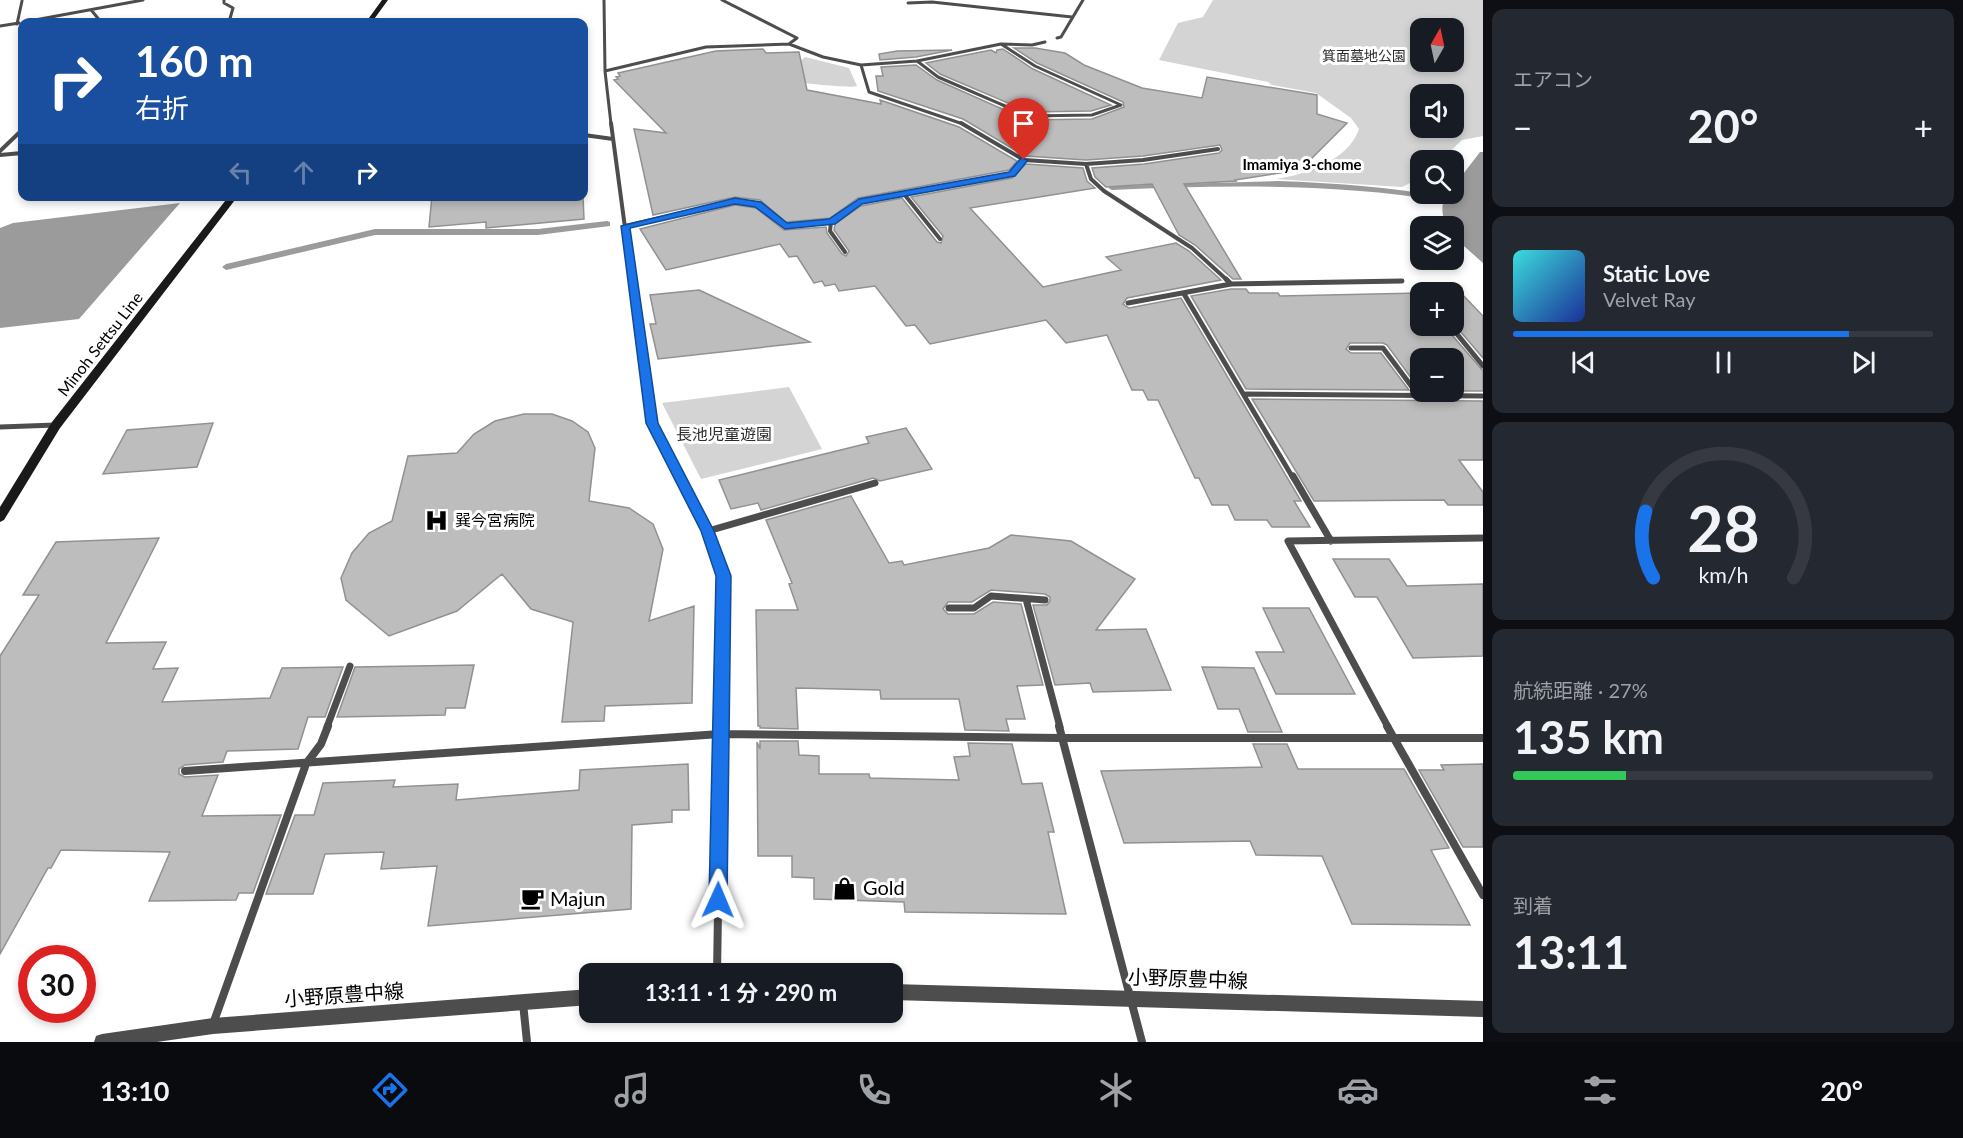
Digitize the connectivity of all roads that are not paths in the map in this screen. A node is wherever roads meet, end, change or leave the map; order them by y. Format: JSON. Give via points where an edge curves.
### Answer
{"nodes":[{"id":1,"x":143,"y":0,"type":"edge"},
{"id":2,"x":224,"y":0,"type":"edge"},
{"id":3,"x":386,"y":0,"type":"edge"},
{"id":4,"x":604,"y":0,"type":"edge"},
{"id":5,"x":722,"y":0,"type":"edge"},
{"id":6,"x":1083,"y":0,"type":"edge"},
{"id":7,"x":22,"y":1,"type":"edge"},
{"id":8,"x":908,"y":3,"type":"dead end"},
{"id":9,"x":92,"y":11,"type":"junction"},
{"id":10,"x":1072,"y":17,"type":"junction"},
{"id":11,"x":18,"y":18,"type":"edge"},
{"id":12,"x":52,"y":18,"type":"edge"},
{"id":13,"x":98,"y":18,"type":"edge"},
{"id":14,"x":230,"y":18,"type":"edge"},
{"id":15,"x":372,"y":18,"type":"edge"},
{"id":16,"x":18,"y":19,"type":"edge"},
{"id":17,"x":17,"y":24,"type":"joint"},
{"id":18,"x":0,"y":26,"type":"edge"},
{"id":19,"x":1057,"y":38,"type":"dead end"},
{"id":20,"x":1044,"y":42,"type":"dead end"},
{"id":21,"x":789,"y":44,"type":"junction"},
{"id":22,"x":1001,"y":44,"type":"junction"},
{"id":23,"x":917,"y":61,"type":"junction"},
{"id":24,"x":861,"y":65,"type":"junction"},
{"id":25,"x":605,"y":70,"type":"junction"},
{"id":26,"x":18,"y":134,"type":"edge"},
{"id":27,"x":588,"y":136,"type":"edge"},
{"id":28,"x":613,"y":139,"type":"junction"},
{"id":29,"x":1218,"y":150,"type":"dead end"},
{"id":30,"x":0,"y":153,"type":"edge"},
{"id":31,"x":18,"y":153,"type":"edge"},
{"id":32,"x":1024,"y":160,"type":"junction"},
{"id":33,"x":1086,"y":164,"type":"junction"},
{"id":34,"x":904,"y":194,"type":"junction"},
{"id":35,"x":230,"y":201,"type":"edge"},
{"id":36,"x":831,"y":222,"type":"junction"},
{"id":37,"x":625,"y":226,"type":"junction"},
{"id":38,"x":940,"y":238,"type":"dead end"},
{"id":39,"x":845,"y":252,"type":"dead end"},
{"id":40,"x":1402,"y":281,"type":"dead end"},
{"id":41,"x":1231,"y":284,"type":"junction"},
{"id":42,"x":1184,"y":294,"type":"junction"},
{"id":43,"x":1128,"y":303,"type":"dead end"},
{"id":44,"x":1459,"y":336,"type":"edge"},
{"id":45,"x":1351,"y":348,"type":"dead end"},
{"id":46,"x":1483,"y":366,"type":"edge"},
{"id":47,"x":1410,"y":384,"type":"edge"},
{"id":48,"x":1246,"y":394,"type":"junction"},
{"id":49,"x":1410,"y":395,"type":"edge"},
{"id":50,"x":1464,"y":396,"type":"edge"},
{"id":51,"x":1483,"y":396,"type":"edge"},
{"id":52,"x":56,"y":425,"type":"junction"},
{"id":53,"x":0,"y":427,"type":"edge"},
{"id":54,"x":875,"y":483,"type":"dead end"},
{"id":55,"x":0,"y":516,"type":"edge"},
{"id":56,"x":708,"y":531,"type":"junction"},
{"id":57,"x":1483,"y":538,"type":"edge"},
{"id":58,"x":1331,"y":541,"type":"junction"},
{"id":59,"x":1026,"y":599,"type":"junction"},
{"id":60,"x":1045,"y":600,"type":"dead end"},
{"id":61,"x":949,"y":608,"type":"dead end"},
{"id":62,"x":350,"y":666,"type":"dead end"},
{"id":63,"x":720,"y":734,"type":"junction"},
{"id":64,"x":1062,"y":738,"type":"junction"},
{"id":65,"x":1483,"y":738,"type":"edge"},
{"id":66,"x":1394,"y":739,"type":"junction"},
{"id":67,"x":306,"y":764,"type":"junction"},
{"id":68,"x":186,"y":771,"type":"dead end"},
{"id":69,"x":1483,"y":895,"type":"edge"},
{"id":70,"x":717,"y":963,"type":"edge"},
{"id":71,"x":903,"y":992,"type":"edge"},
{"id":72,"x":579,"y":998,"type":"edge"},
{"id":73,"x":1129,"y":999,"type":"junction"},
{"id":74,"x":523,"y":1002,"type":"junction"},
{"id":75,"x":1483,"y":1009,"type":"edge"},
{"id":76,"x":213,"y":1026,"type":"junction"},
{"id":77,"x":102,"y":1042,"type":"edge"},
{"id":78,"x":527,"y":1042,"type":"edge"},
{"id":79,"x":1142,"y":1042,"type":"edge"}],
"edges":[{"from":1,"to":9,"type":"street"},
{"from":2,"to":14,"type":"street","via":[[233,8]]},
{"from":3,"to":15,"type":"main road"},
{"from":4,"to":25,"type":"street"},
{"from":5,"to":21,"type":"street","via":[[797,38]]},
{"from":6,"to":10,"type":"street"},
{"from":7,"to":11,"type":"street"},
{"from":8,"to":10,"type":"street","via":[[932,2]]},
{"from":9,"to":12,"type":"street"},
{"from":9,"to":13,"type":"street"},
{"from":10,"to":19,"type":"street"},
{"from":16,"to":17,"type":"street"},
{"from":17,"to":18,"type":"street"},
{"from":20,"to":22,"type":"street"},
{"from":21,"to":24,"type":"street"},
{"from":21,"to":25,"type":"street","via":[[706,47]]},
{"from":22,"to":23,"type":"street"},
{"from":22,"to":23,"type":"street","via":[[1035,66],[1121,105],[1092,115],[1028,116],[938,77]]},
{"from":23,"to":24,"type":"street"},
{"from":24,"to":32,"type":"street","via":[[869,92],[956,120]]},
{"from":25,"to":28,"type":"street"},
{"from":26,"to":30,"type":"street"},
{"from":27,"to":28,"type":"street"},
{"from":28,"to":37,"type":"street"},
{"from":29,"to":33,"type":"street"},
{"from":30,"to":31,"type":"street"},
{"from":32,"to":33,"type":"street"},
{"from":32,"to":34,"type":"street","via":[[1011,174]]},
{"from":33,"to":41,"type":"street","via":[[1091,179],[1104,191],[1192,248]]},
{"from":34,"to":36,"type":"street","via":[[859,202]]},
{"from":34,"to":38,"type":"street"},
{"from":35,"to":52,"type":"main road","name":"Minoh Settsu Line"},
{"from":36,"to":37,"type":"street","via":[[785,226],[758,204],[735,201]]},
{"from":36,"to":39,"type":"street","via":[[830,231]]},
{"from":37,"to":56,"type":"street","via":[[652,423]]},
{"from":40,"to":41,"type":"street"},
{"from":41,"to":42,"type":"street"},
{"from":42,"to":43,"type":"street"},
{"from":42,"to":48,"type":"street"},
{"from":44,"to":46,"type":"street"},
{"from":45,"to":47,"type":"street","via":[[1383,348]]},
{"from":48,"to":49,"type":"street"},
{"from":48,"to":58,"type":"street"},
{"from":50,"to":51,"type":"street"},
{"from":52,"to":53,"type":"street"},
{"from":52,"to":55,"type":"main road","name":"Minoh Settsu Line"},
{"from":54,"to":56,"type":"street"},
{"from":56,"to":63,"type":"street","via":[[723,576]]},
{"from":57,"to":58,"type":"street"},
{"from":58,"to":66,"type":"street","via":[[1288,541]]},
{"from":59,"to":60,"type":"street"},
{"from":59,"to":61,"type":"street","via":[[991,596],[974,608]]},
{"from":59,"to":64,"type":"street"},
{"from":62,"to":67,"type":"street","via":[[321,744]]},
{"from":63,"to":64,"type":"street"},
{"from":63,"to":67,"type":"street"},
{"from":63,"to":70,"type":"street"},
{"from":64,"to":66,"type":"street"},
{"from":64,"to":73,"type":"street"},
{"from":65,"to":66,"type":"street"},
{"from":66,"to":69,"type":"street"},
{"from":67,"to":68,"type":"street"},
{"from":67,"to":76,"type":"street"},
{"from":71,"to":73,"type":"street","name":"小野原豊中線"},
{"from":72,"to":74,"type":"street","name":"小野原豊中線"},
{"from":73,"to":75,"type":"street","name":"小野原豊中線"},
{"from":73,"to":79,"type":"street"},
{"from":74,"to":76,"type":"street","name":"小野原豊中線"},
{"from":74,"to":78,"type":"street"},
{"from":76,"to":77,"type":"street","name":"小野原豊中線"}]}
